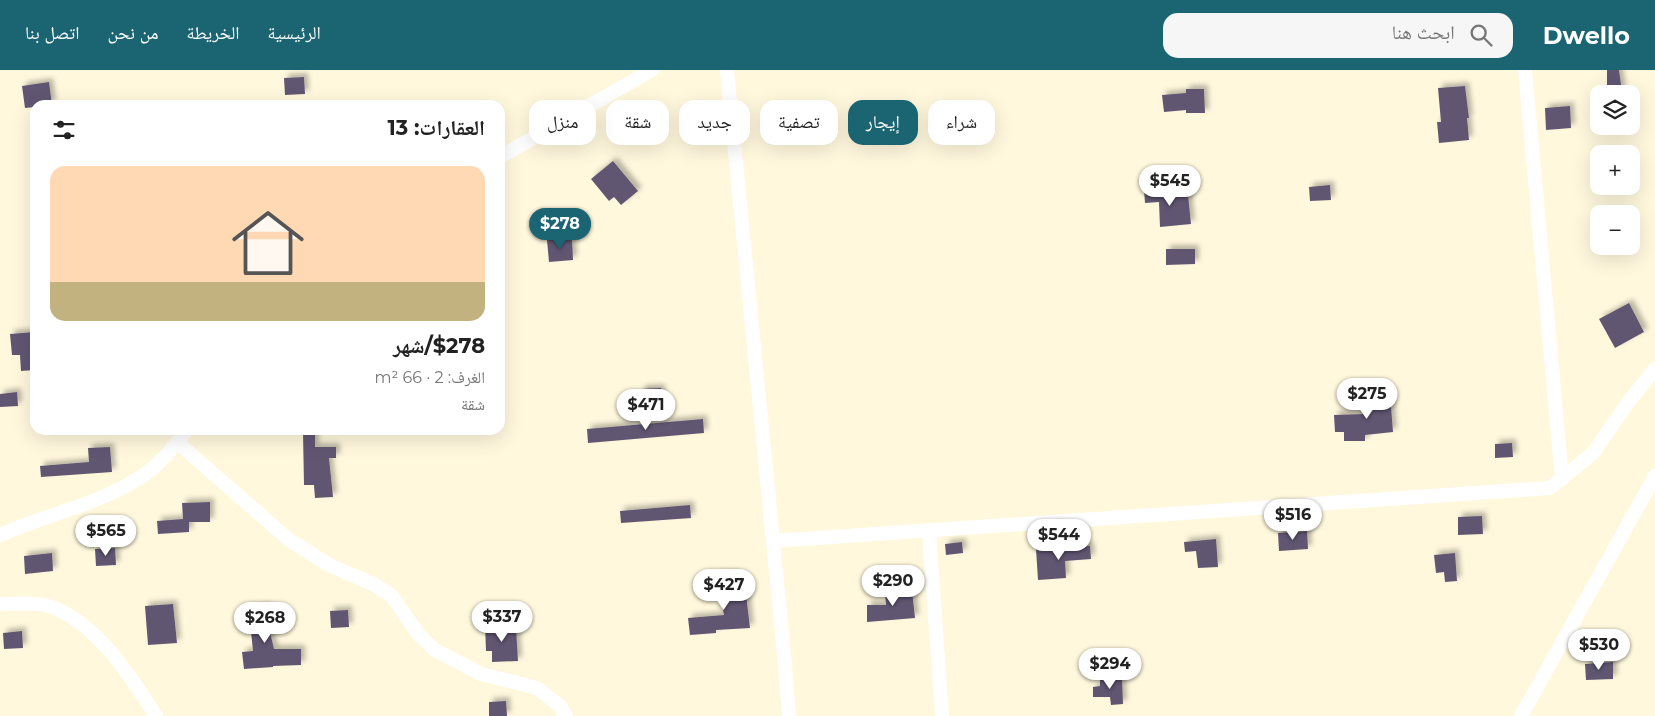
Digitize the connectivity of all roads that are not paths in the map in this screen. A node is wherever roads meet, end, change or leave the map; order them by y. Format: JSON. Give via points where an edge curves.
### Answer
{"nodes":[{"id":1,"x":652,"y":70,"type":"edge"},
{"id":2,"x":728,"y":70,"type":"edge"},
{"id":3,"x":1525,"y":70,"type":"edge"},
{"id":4,"x":505,"y":154,"type":"edge"},
{"id":5,"x":1655,"y":369,"type":"edge"},
{"id":6,"x":182,"y":435,"type":"edge"},
{"id":7,"x":177,"y":442,"type":"junction"},
{"id":8,"x":1655,"y":476,"type":"edge"},
{"id":9,"x":1562,"y":479,"type":"junction"},
{"id":10,"x":929,"y":530,"type":"junction"},
{"id":11,"x":0,"y":534,"type":"edge"},
{"id":12,"x":773,"y":541,"type":"junction"},
{"id":13,"x":0,"y":604,"type":"edge"},
{"id":14,"x":156,"y":716,"type":"edge"},
{"id":15,"x":566,"y":716,"type":"edge"},
{"id":16,"x":789,"y":716,"type":"edge"},
{"id":17,"x":942,"y":716,"type":"edge"},
{"id":18,"x":1521,"y":716,"type":"edge"}],
"edges":[{"from":1,"to":4,"type":"street"},
{"from":2,"to":12,"type":"street"},
{"from":3,"to":9,"type":"street"},
{"from":5,"to":9,"type":"street","via":[[1593,453]]},
{"from":6,"to":7,"type":"street"},
{"from":7,"to":11,"type":"street","via":[[150,471],[128,485]]},
{"from":7,"to":15,"type":"street","via":[[288,539],[391,595],[419,635],[435,650],[481,674],[537,688],[560,706]]},
{"from":8,"to":18,"type":"street"},
{"from":9,"to":10,"type":"street","via":[[1550,488]]},
{"from":10,"to":12,"type":"street"},
{"from":10,"to":17,"type":"street"},
{"from":12,"to":16,"type":"street"},
{"from":13,"to":14,"type":"street","via":[[53,607],[78,621],[100,640]]}]}
